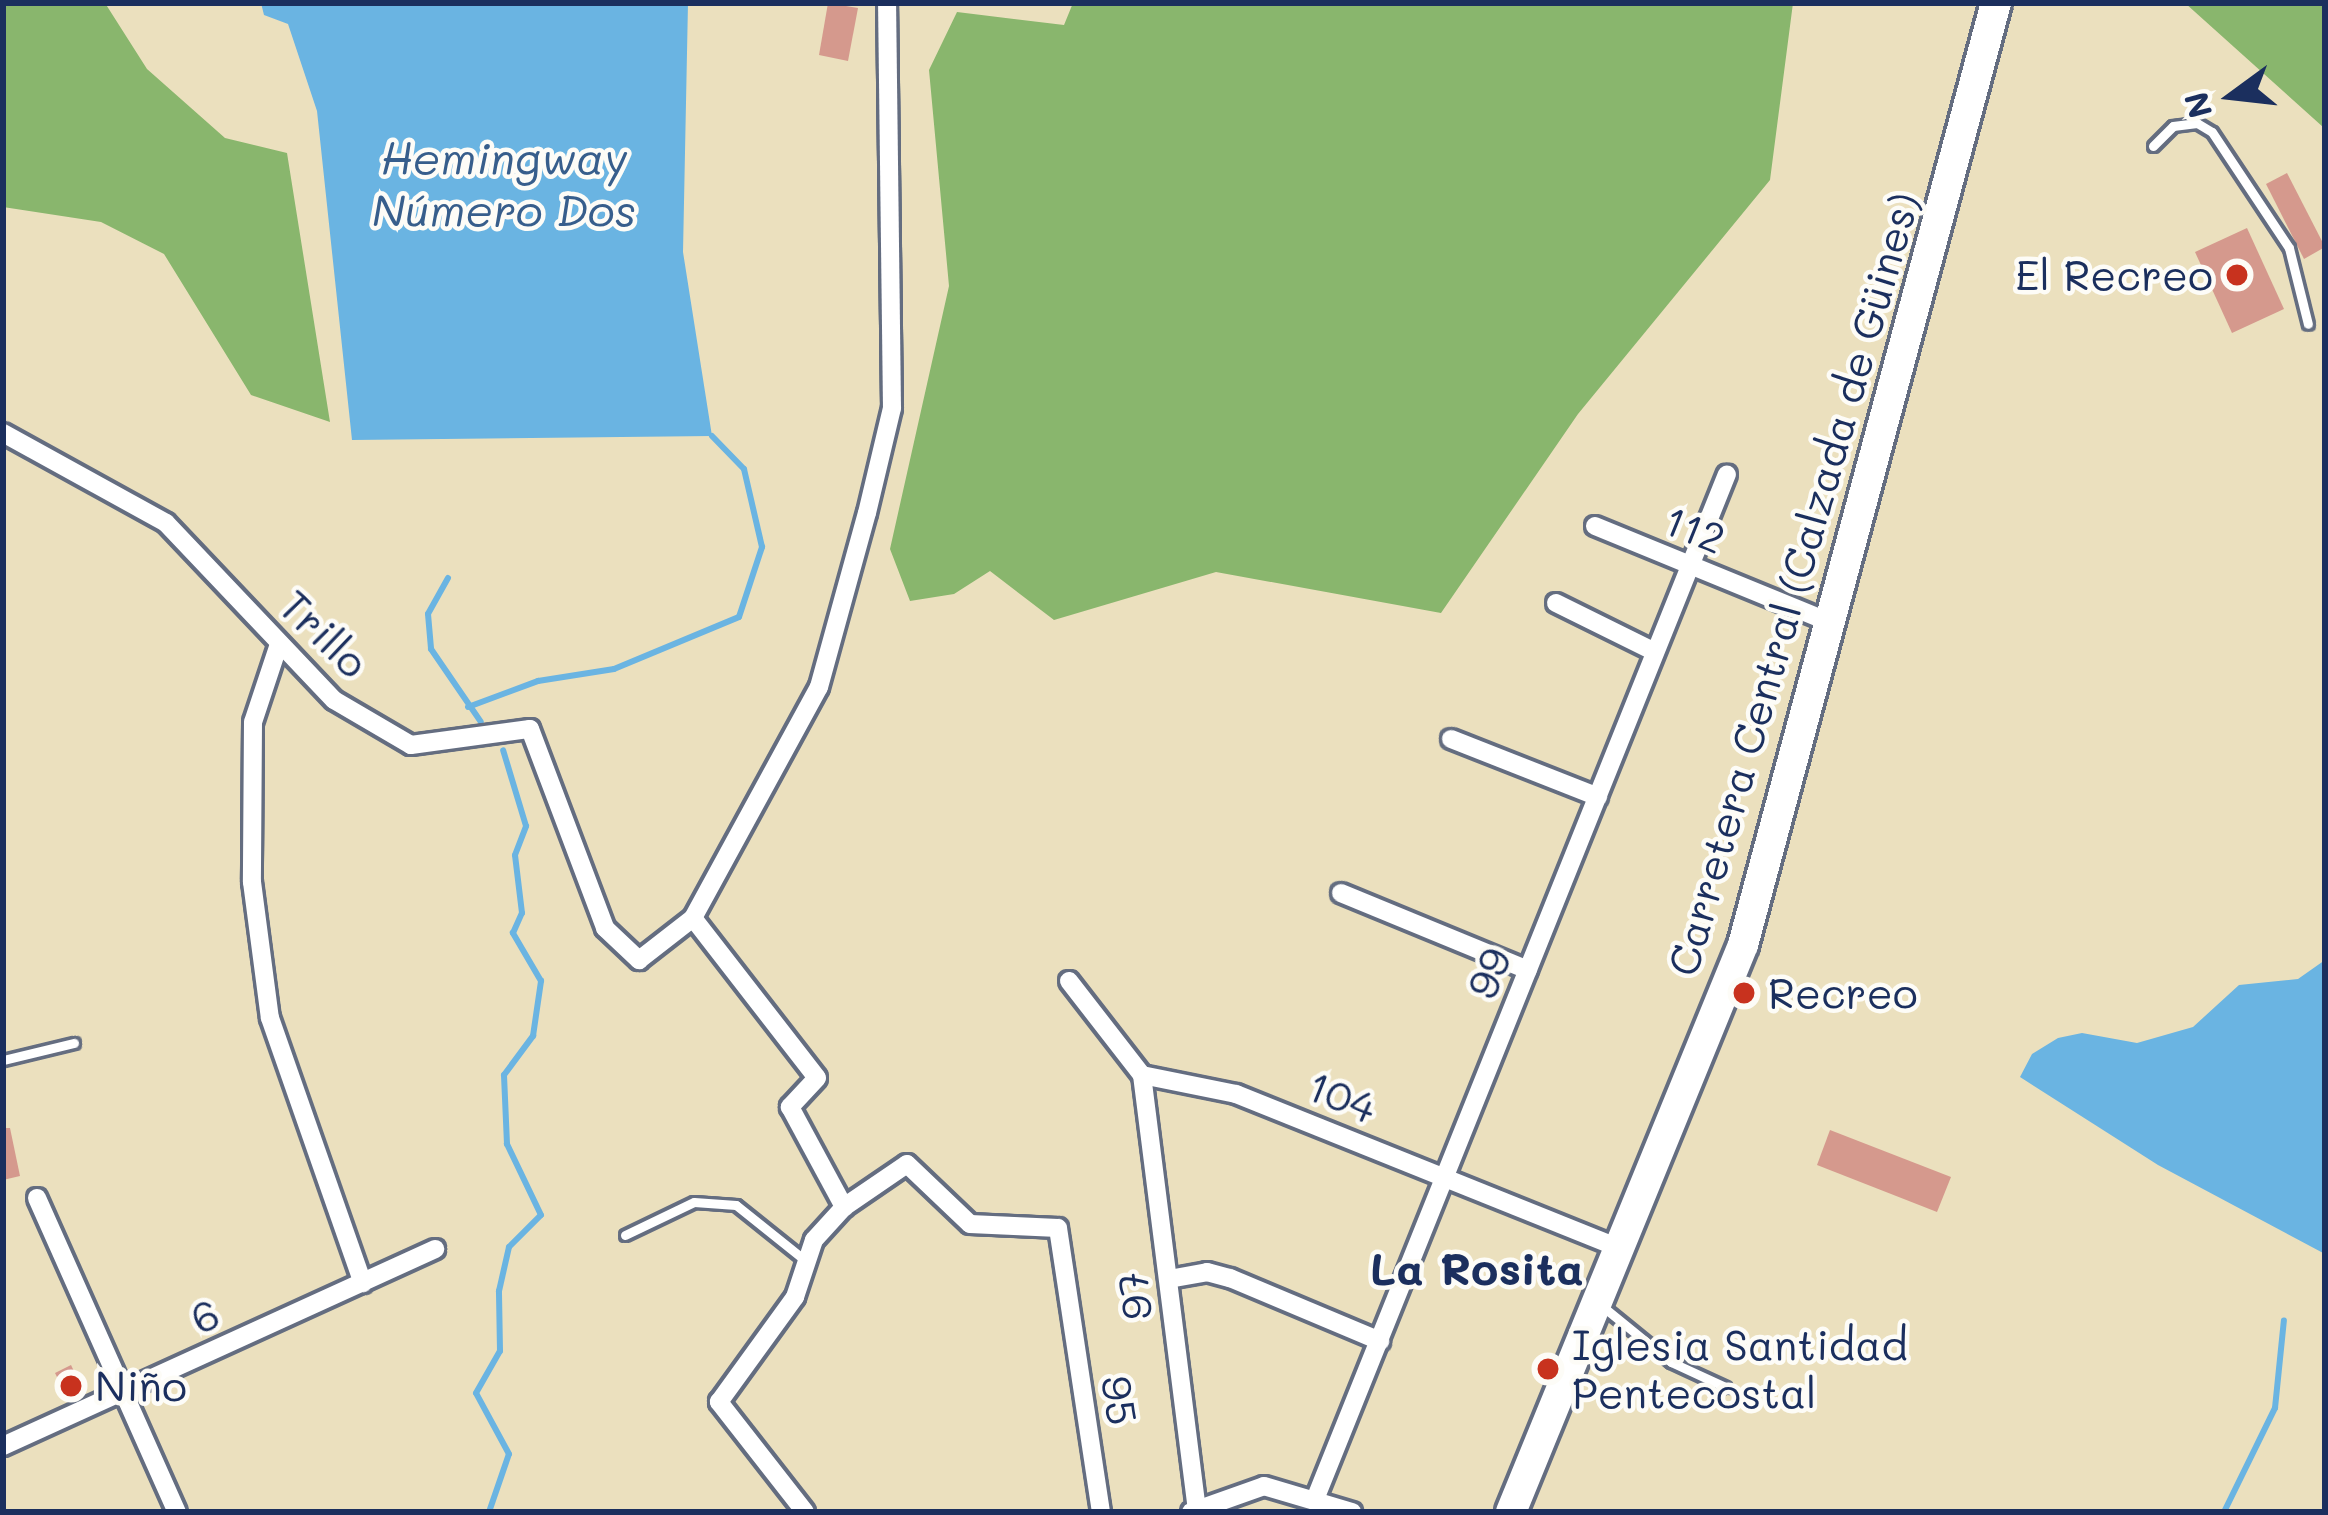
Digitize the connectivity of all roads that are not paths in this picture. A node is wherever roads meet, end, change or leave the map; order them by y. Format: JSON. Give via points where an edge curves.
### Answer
{"nodes":[{"id":1,"x":887,"y":3,"type":"edge"},
{"id":2,"x":1996,"y":3,"type":"edge"},
{"id":3,"x":2153,"y":146,"type":"dead end"},
{"id":4,"x":2308,"y":324,"type":"dead end"},
{"id":5,"x":3,"y":433,"type":"edge"},
{"id":6,"x":1727,"y":474,"type":"dead end"},
{"id":7,"x":1595,"y":526,"type":"dead end"},
{"id":8,"x":1688,"y":565,"type":"junction"},
{"id":9,"x":1556,"y":603,"type":"dead end"},
{"id":10,"x":1834,"y":624,"type":"junction"},
{"id":11,"x":279,"y":644,"type":"junction"},
{"id":12,"x":1655,"y":652,"type":"junction"},
{"id":13,"x":1451,"y":739,"type":"dead end"},
{"id":14,"x":1598,"y":797,"type":"junction"},
{"id":15,"x":1341,"y":892,"type":"dead end"},
{"id":16,"x":693,"y":918,"type":"junction"},
{"id":17,"x":1528,"y":970,"type":"junction"},
{"id":18,"x":1070,"y":981,"type":"dead end"},
{"id":19,"x":74,"y":1043,"type":"dead end"},
{"id":20,"x":3,"y":1059,"type":"edge"},
{"id":21,"x":1142,"y":1075,"type":"junction"},
{"id":22,"x":1447,"y":1178,"type":"junction"},
{"id":23,"x":37,"y":1198,"type":"dead end"},
{"id":24,"x":844,"y":1207,"type":"junction"},
{"id":25,"x":626,"y":1235,"type":"dead end"},
{"id":26,"x":1619,"y":1248,"type":"junction"},
{"id":27,"x":435,"y":1249,"type":"dead end"},
{"id":28,"x":806,"y":1261,"type":"junction"},
{"id":29,"x":1169,"y":1279,"type":"junction"},
{"id":30,"x":364,"y":1283,"type":"junction"},
{"id":31,"x":1598,"y":1302,"type":"junction"},
{"id":32,"x":1380,"y":1341,"type":"junction"},
{"id":33,"x":1725,"y":1387,"type":"dead end"},
{"id":34,"x":126,"y":1392,"type":"junction"},
{"id":35,"x":3,"y":1447,"type":"edge"},
{"id":36,"x":1316,"y":1497,"type":"junction"},
{"id":37,"x":1194,"y":1510,"type":"edge"},
{"id":38,"x":177,"y":1512,"type":"edge"},
{"id":39,"x":806,"y":1512,"type":"edge"},
{"id":40,"x":1102,"y":1512,"type":"edge"},
{"id":41,"x":1352,"y":1512,"type":"edge"},
{"id":42,"x":1510,"y":1512,"type":"edge"}],
"edges":[{"from":1,"to":16,"type":"street","via":[[892,408],[819,687]]},
{"from":2,"to":10,"type":"main road","name":"Carretera Central (Calzada de Güines)"},
{"from":3,"to":4,"type":"lane","via":[[2173,126],[2197,123],[2212,132],[2289,248]]},
{"from":5,"to":11,"type":"street","name":"Trillo","via":[[166,523]]},
{"from":6,"to":8,"type":"street","name":"99"},
{"from":7,"to":8,"type":"street","name":"112"},
{"from":8,"to":10,"type":"street","name":"112"},
{"from":8,"to":12,"type":"street","name":"99"},
{"from":9,"to":12,"type":"street"},
{"from":10,"to":26,"type":"main road","name":"Carretera Central (Calzada de Güines)","via":[[1743,945]]},
{"from":11,"to":16,"type":"street","name":"Trillo","via":[[334,700],[411,745],[530,729],[605,928],[639,960]]},
{"from":11,"to":30,"type":"street","via":[[254,722],[252,882],[270,1018]]},
{"from":12,"to":14,"type":"street","name":"99"},
{"from":13,"to":14,"type":"street"},
{"from":14,"to":17,"type":"street","name":"99"},
{"from":15,"to":17,"type":"street"},
{"from":16,"to":24,"type":"street","via":[[817,1078],[790,1107]]},
{"from":17,"to":22,"type":"street","name":"99"},
{"from":18,"to":21,"type":"street"},
{"from":19,"to":20,"type":"lane"},
{"from":21,"to":22,"type":"street","name":"104","via":[[1236,1094]]},
{"from":21,"to":29,"type":"street","name":"97"},
{"from":22,"to":26,"type":"street","name":"104"},
{"from":22,"to":32,"type":"street","name":"99"},
{"from":23,"to":34,"type":"street"},
{"from":24,"to":28,"type":"street"},
{"from":24,"to":40,"type":"street","name":"95","via":[[907,1164],[970,1224],[1058,1228]]},
{"from":25,"to":28,"type":"lane","via":[[694,1202],[736,1205]]},
{"from":26,"to":31,"type":"main road","name":"Carretera Central (Calzada de Güines)"},
{"from":27,"to":30,"type":"street","name":"6"},
{"from":28,"to":39,"type":"street","via":[[795,1298],[719,1402]]},
{"from":29,"to":32,"type":"street","via":[[1208,1272],[1230,1278]]},
{"from":29,"to":37,"type":"street","name":"97"},
{"from":30,"to":34,"type":"street","name":"6"},
{"from":31,"to":33,"type":"lane","via":[[1671,1361]]},
{"from":31,"to":42,"type":"main road","name":"Carretera Central (Calzada de Güines)"},
{"from":32,"to":36,"type":"street","name":"99"},
{"from":34,"to":35,"type":"street","name":"6"},
{"from":34,"to":38,"type":"street"},
{"from":36,"to":37,"type":"street","via":[[1264,1486]]},
{"from":36,"to":41,"type":"street"}]}
